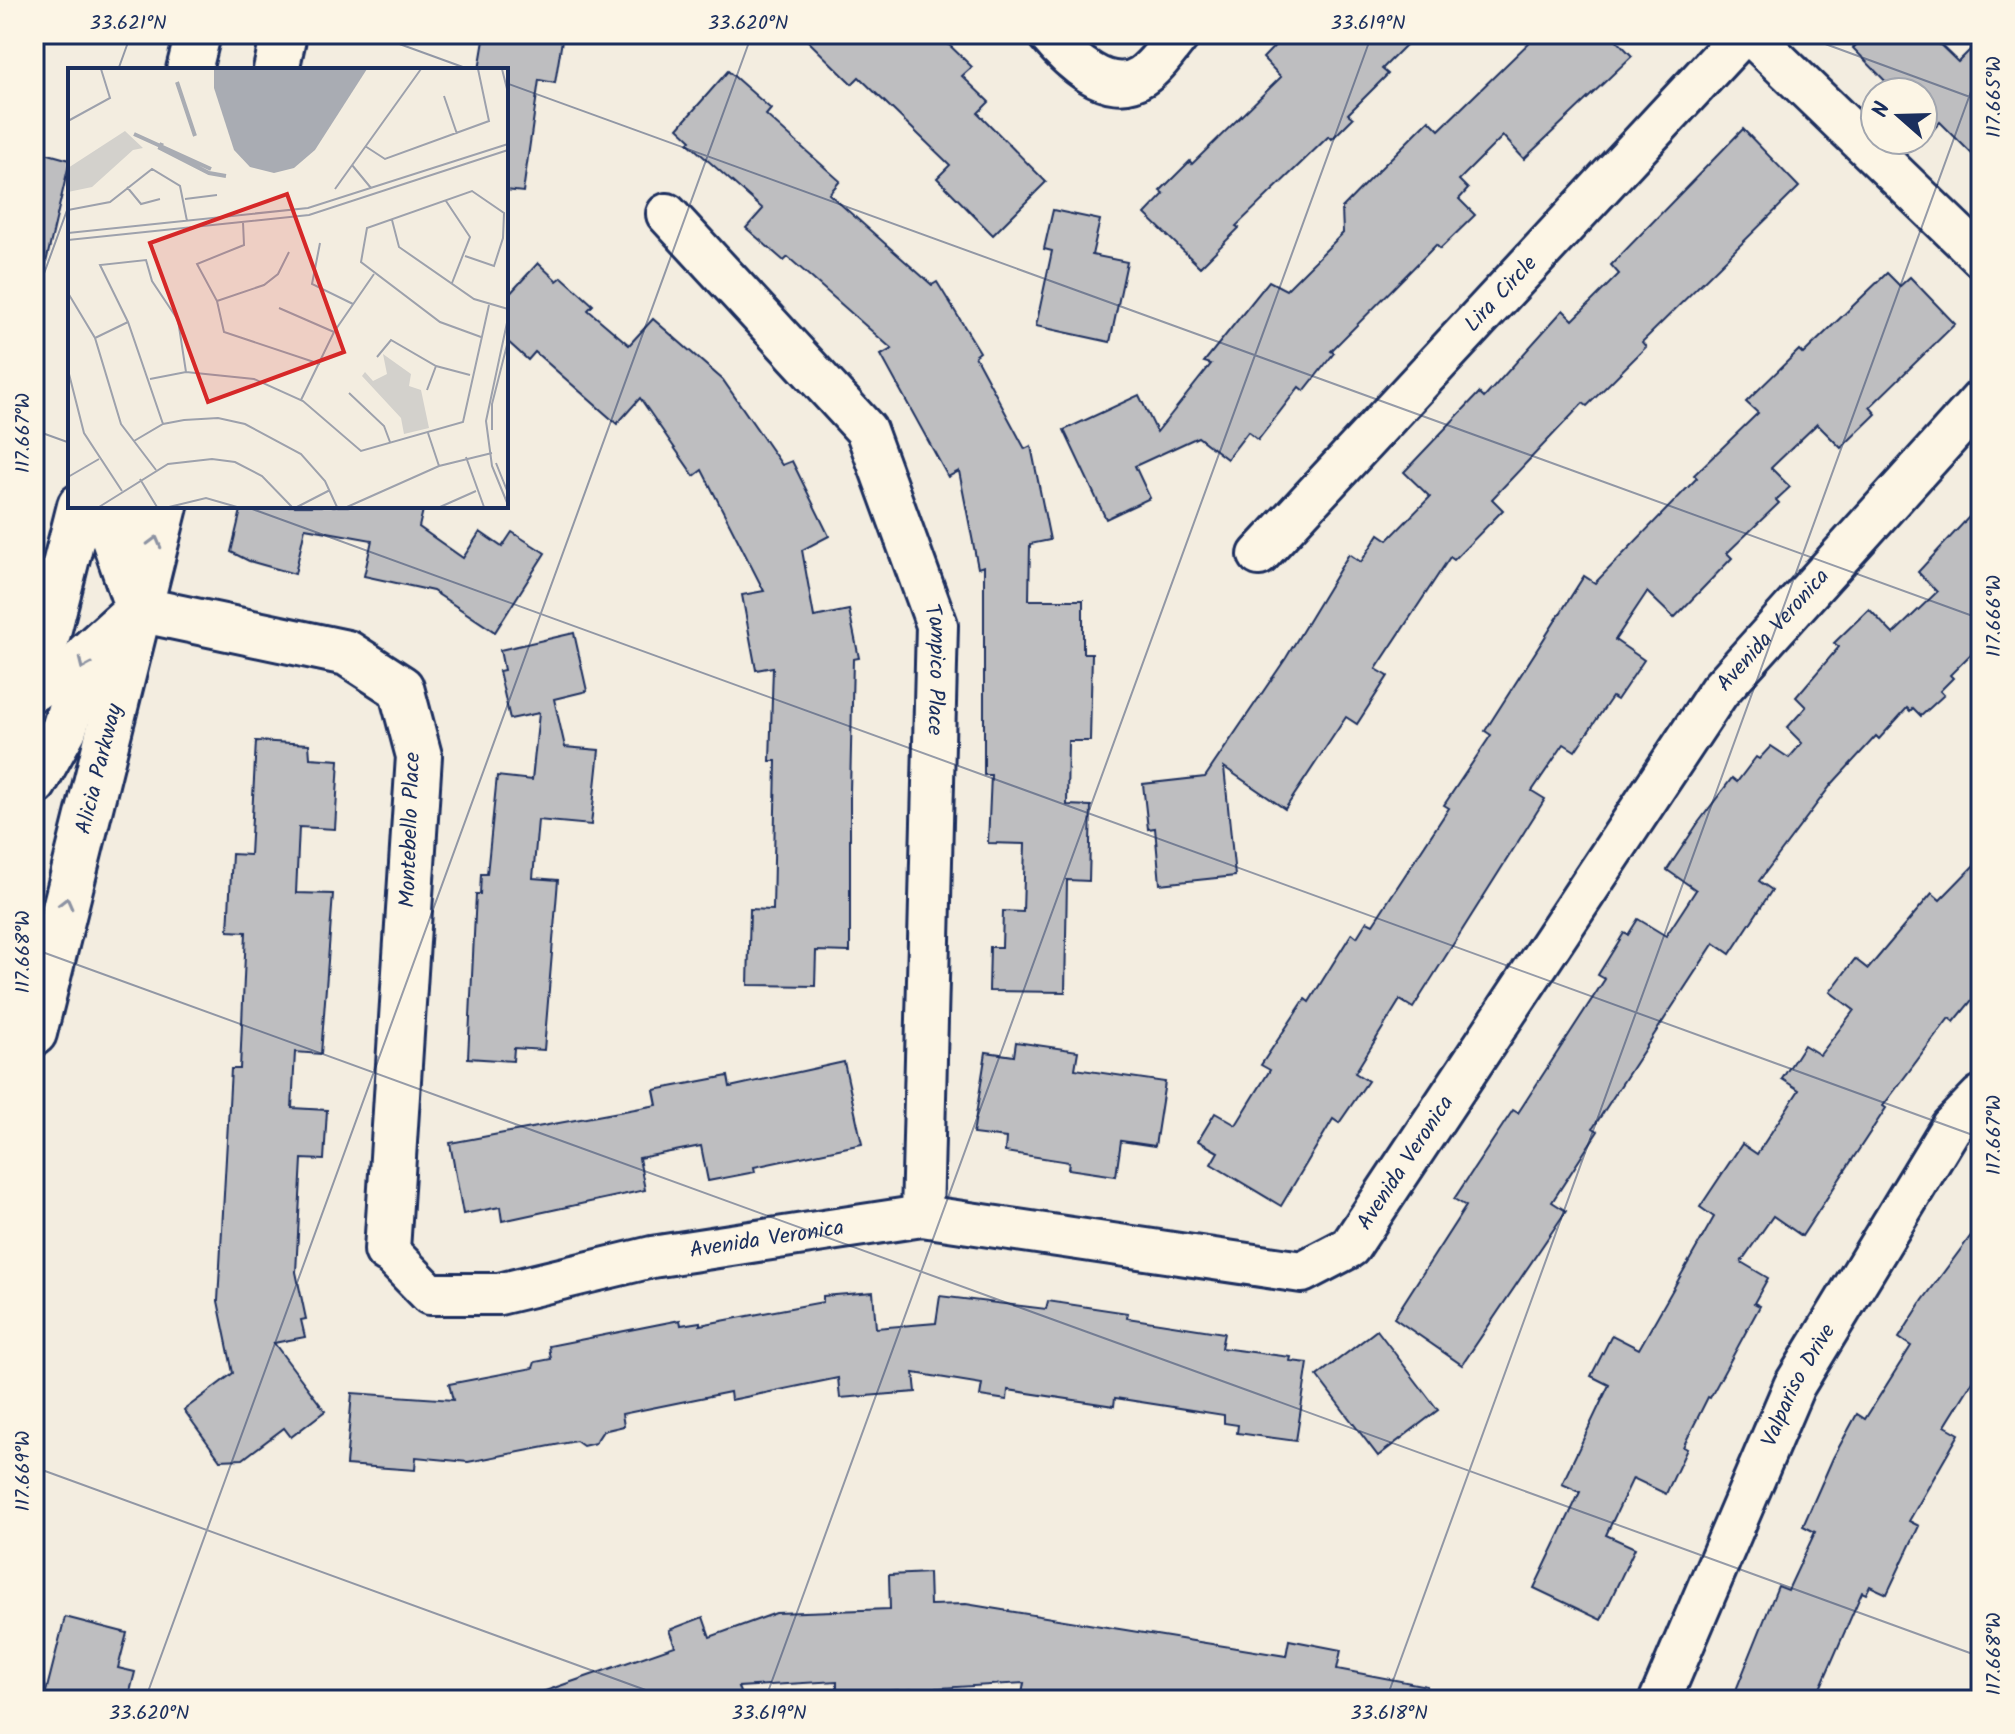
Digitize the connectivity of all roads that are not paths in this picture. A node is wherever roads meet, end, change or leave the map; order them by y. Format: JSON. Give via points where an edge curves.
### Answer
{"nodes":[{"id":1,"x":198,"y":34,"type":"edge"},
{"id":2,"x":284,"y":34,"type":"edge"},
{"id":3,"x":1048,"y":34,"type":"edge"},
{"id":4,"x":1180,"y":34,"type":"edge"},
{"id":5,"x":1743,"y":34,"type":"edge"},
{"id":6,"x":1750,"y":34,"type":"edge"},
{"id":7,"x":190,"y":68,"type":"edge"},
{"id":8,"x":276,"y":68,"type":"edge"},
{"id":9,"x":667,"y":214,"type":"dead end"},
{"id":10,"x":1981,"y":257,"type":"edge"},
{"id":11,"x":1981,"y":400,"type":"edge"},
{"id":12,"x":79,"y":508,"type":"edge"},
{"id":13,"x":121,"y":508,"type":"edge"},
{"id":14,"x":164,"y":508,"type":"edge"},
{"id":15,"x":1259,"y":555,"type":"dead end"},
{"id":16,"x":138,"y":609,"type":"junction"},
{"id":17,"x":34,"y":688,"type":"edge"},
{"id":18,"x":34,"y":783,"type":"edge"},
{"id":19,"x":34,"y":1033,"type":"edge"},
{"id":20,"x":1981,"y":1096,"type":"edge"},
{"id":21,"x":922,"y":1216,"type":"junction"},
{"id":22,"x":387,"y":1250,"type":"joint"},
{"id":23,"x":1660,"y":1700,"type":"edge"}],
"edges":[{"from":1,"to":7,"type":"main road"},
{"from":2,"to":8,"type":"main road"},
{"from":3,"to":4,"type":"street","via":[[1068,57],[1100,78],[1119,83],[1142,77]]},
{"from":5,"to":15,"type":"street","name":"Lira Circle"},
{"from":6,"to":10,"type":"street"},
{"from":9,"to":21,"type":"street","name":"Tampico Place","via":[[866,430],[937,625]]},
{"from":11,"to":21,"type":"street","name":"Avenida Veronica","via":[[1719,691],[1350,1247],[1302,1272]]},
{"from":12,"to":17,"type":"main road"},
{"from":13,"to":16,"type":"main road","via":[[114,539]]},
{"from":16,"to":14,"type":"main road","name":"Alicia Parkway","one_way":true},
{"from":16,"to":18,"type":"main road","one_way":true,"via":[[87,655],[64,729]]},
{"from":19,"to":16,"type":"main road","name":"Alicia Parkway","one_way":true},
{"from":16,"to":22,"type":"main road","name":"Montebello Place","via":[[347,653],[401,688],[419,756]]},
{"from":20,"to":23,"type":"street","name":"Valpariso Drive","via":[[1951,1127],[1794,1386]]},
{"from":21,"to":22,"type":"street","name":"Avenida Veronica","via":[[652,1257],[499,1294],[430,1294]]}]}
